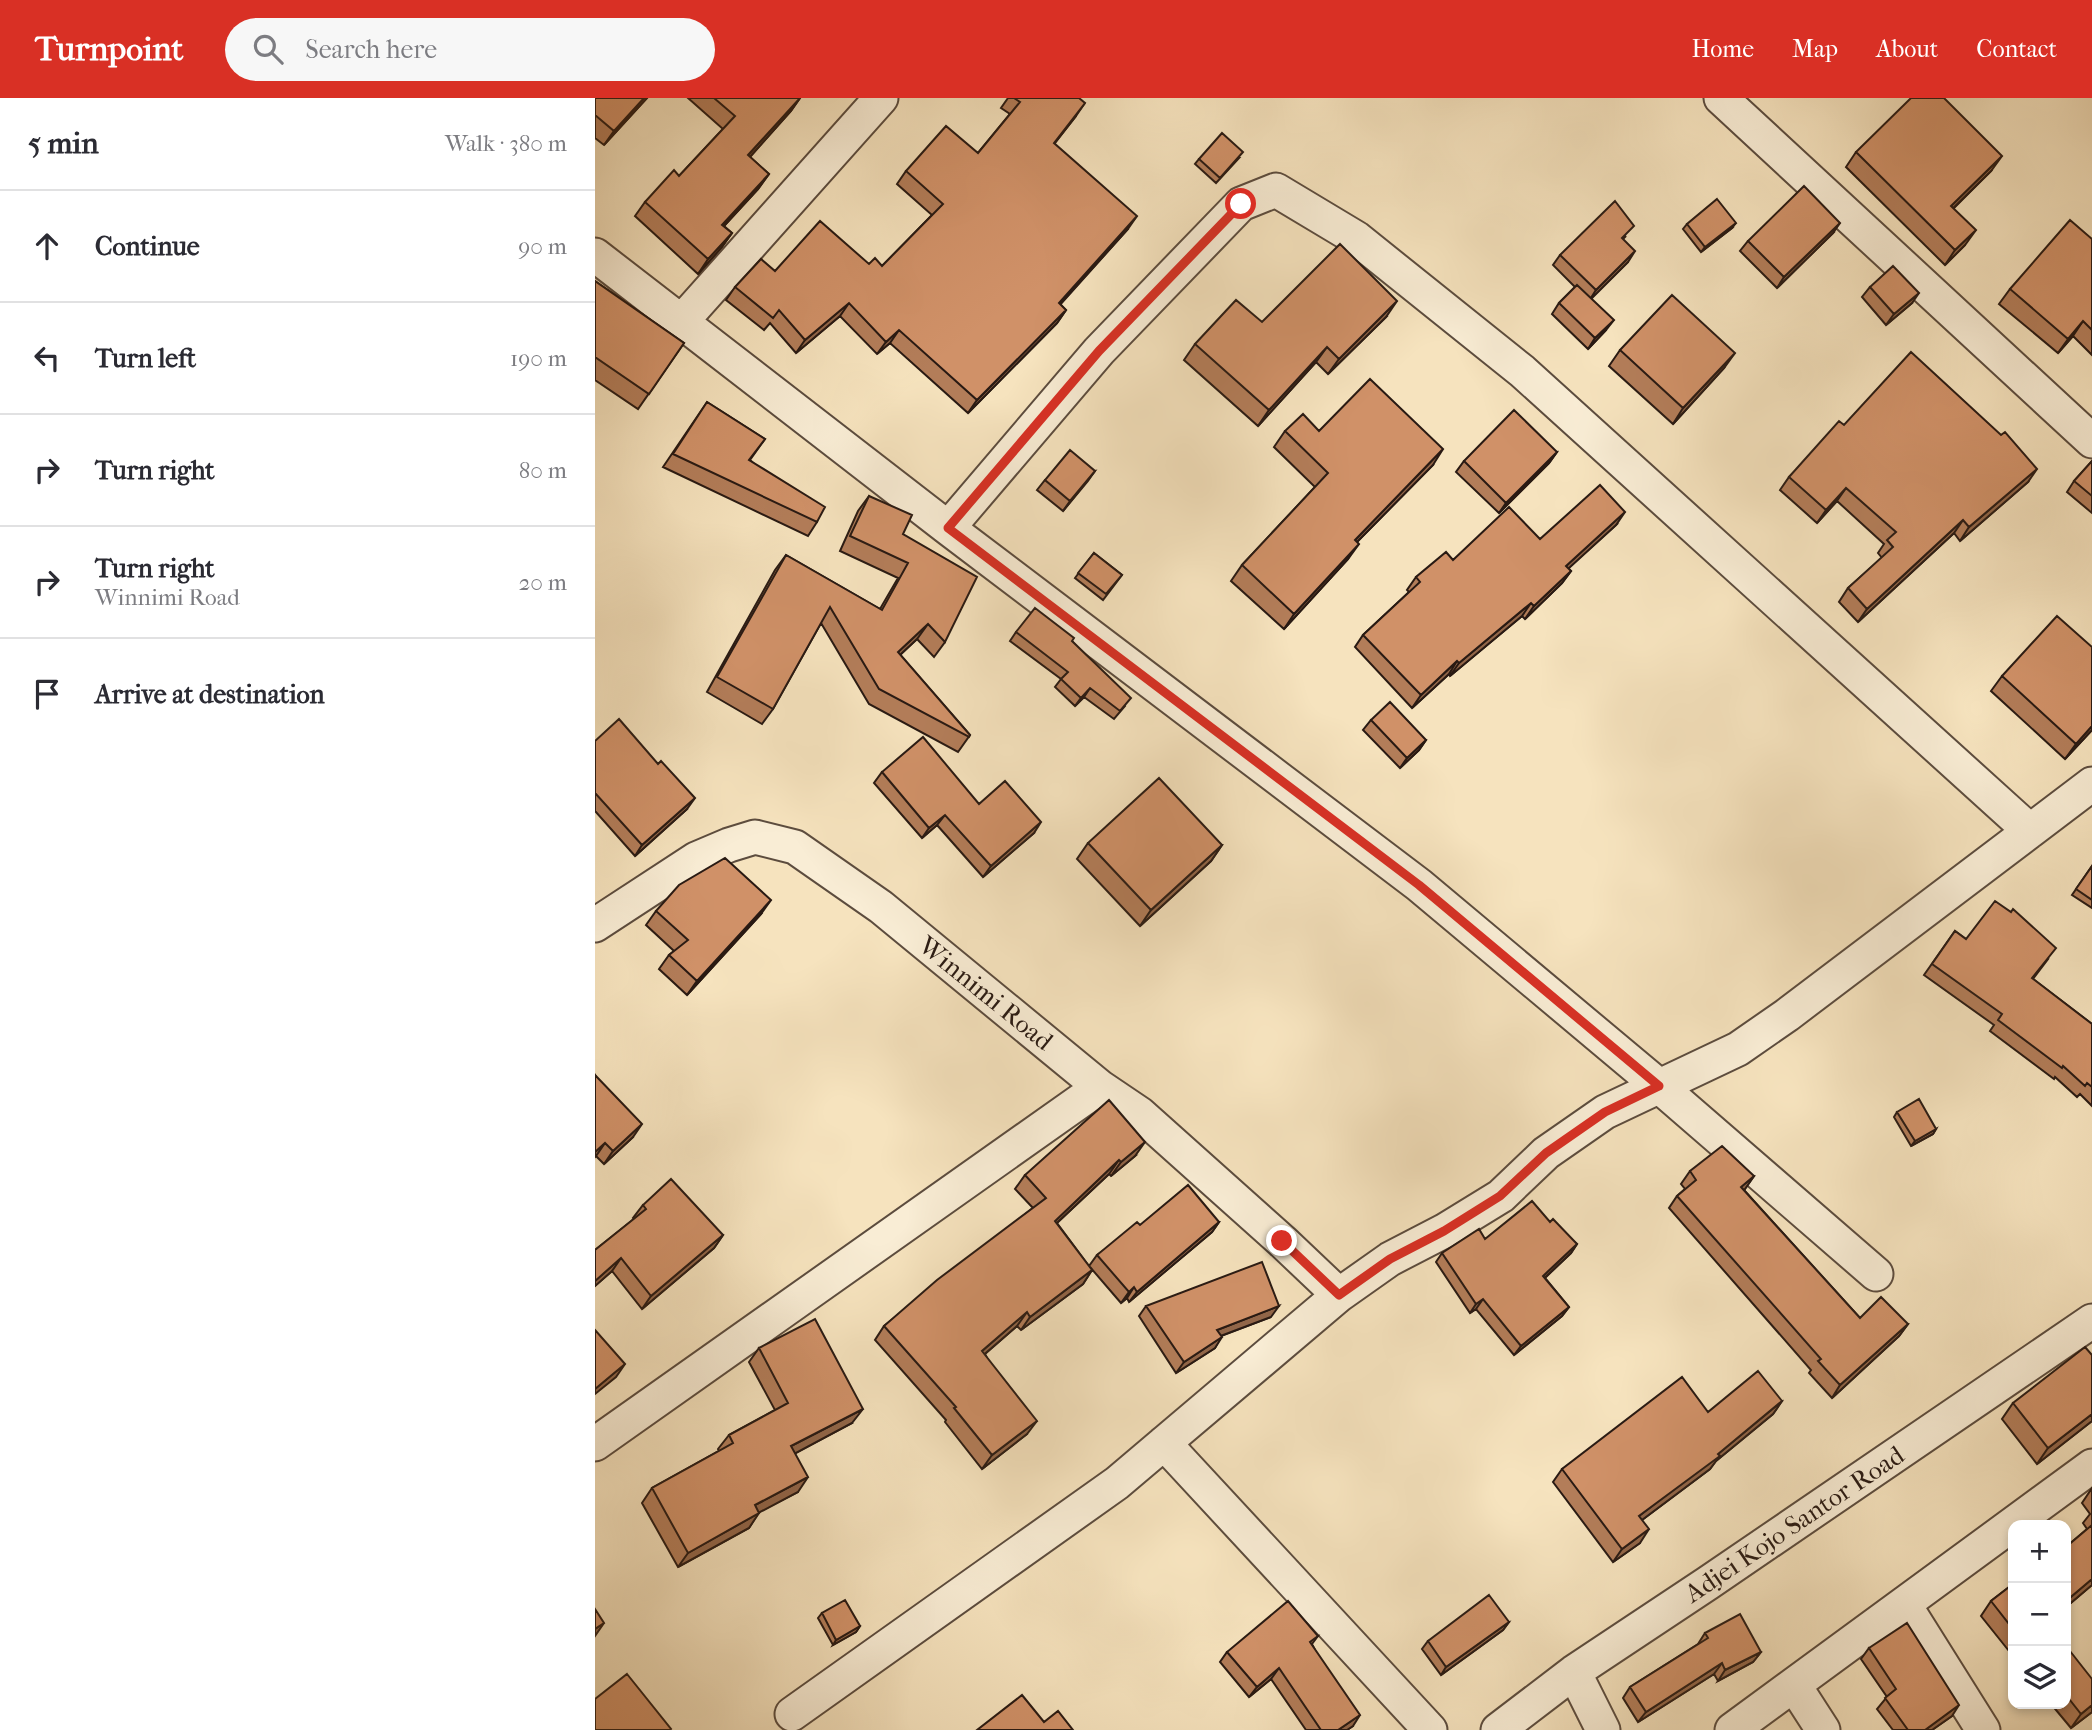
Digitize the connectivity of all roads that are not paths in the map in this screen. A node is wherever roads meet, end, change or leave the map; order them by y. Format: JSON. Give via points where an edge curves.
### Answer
{"nodes":[{"id":1,"x":881,"y":98,"type":"edge"},
{"id":2,"x":1721,"y":98,"type":"edge"},
{"id":3,"x":595,"y":255,"type":"edge"},
{"id":4,"x":681,"y":321,"type":"junction"},
{"id":5,"x":2092,"y":441,"type":"edge"},
{"id":6,"x":948,"y":528,"type":"junction"},
{"id":7,"x":2092,"y":784,"type":"edge"},
{"id":8,"x":2030,"y":831,"type":"junction"},
{"id":9,"x":595,"y":925,"type":"edge"},
{"id":10,"x":1659,"y":1086,"type":"junction"},
{"id":11,"x":1100,"y":1087,"type":"junction"},
{"id":12,"x":1875,"y":1274,"type":"dead end"},
{"id":13,"x":1339,"y":1295,"type":"junction"},
{"id":14,"x":2092,"y":1321,"type":"edge"},
{"id":15,"x":1164,"y":1443,"type":"junction"},
{"id":16,"x":595,"y":1444,"type":"edge"},
{"id":17,"x":2092,"y":1466,"type":"edge"},
{"id":18,"x":2007,"y":1541,"type":"edge"},
{"id":19,"x":1904,"y":1604,"type":"junction"},
{"id":20,"x":1574,"y":1672,"type":"junction"},
{"id":21,"x":1794,"y":1685,"type":"junction"},
{"id":22,"x":792,"y":1714,"type":"dead end"},
{"id":23,"x":1430,"y":1730,"type":"edge"},
{"id":24,"x":1498,"y":1730,"type":"edge"},
{"id":25,"x":1603,"y":1730,"type":"edge"},
{"id":26,"x":1732,"y":1730,"type":"edge"},
{"id":27,"x":1823,"y":1730,"type":"edge"},
{"id":28,"x":1983,"y":1730,"type":"edge"}],
"edges":[{"from":1,"to":4,"type":"street"},
{"from":2,"to":5,"type":"street"},
{"from":3,"to":4,"type":"street"},
{"from":4,"to":6,"type":"street"},
{"from":6,"to":8,"type":"street","via":[[1099,351],[1241,204],[1276,190],[1356,238],[1523,372]]},
{"from":6,"to":10,"type":"street","via":[[1419,885]]},
{"from":7,"to":8,"type":"street"},
{"from":8,"to":10,"type":"street","via":[[1738,1049]]},
{"from":9,"to":11,"type":"street","name":"Winnimi Road","via":[[696,859],[729,845],[755,836],[795,847],[881,907]]},
{"from":10,"to":12,"type":"street"},
{"from":10,"to":13,"type":"street","via":[[1605,1112],[1546,1153],[1500,1196],[1390,1259]]},
{"from":11,"to":13,"type":"street","name":"Winnimi Road","via":[[1140,1114]]},
{"from":11,"to":16,"type":"street"},
{"from":13,"to":15,"type":"street"},
{"from":14,"to":20,"type":"street","name":"Adjei Kojo Santor Road"},
{"from":15,"to":22,"type":"street","via":[[1117,1483]]},
{"from":15,"to":23,"type":"street"},
{"from":17,"to":18,"type":"street"},
{"from":18,"to":19,"type":"street"},
{"from":19,"to":21,"type":"street"},
{"from":19,"to":28,"type":"street"},
{"from":20,"to":24,"type":"street","name":"Adjei Kojo Santor Road"},
{"from":20,"to":25,"type":"street"},
{"from":21,"to":26,"type":"street"},
{"from":21,"to":27,"type":"street"}]}
